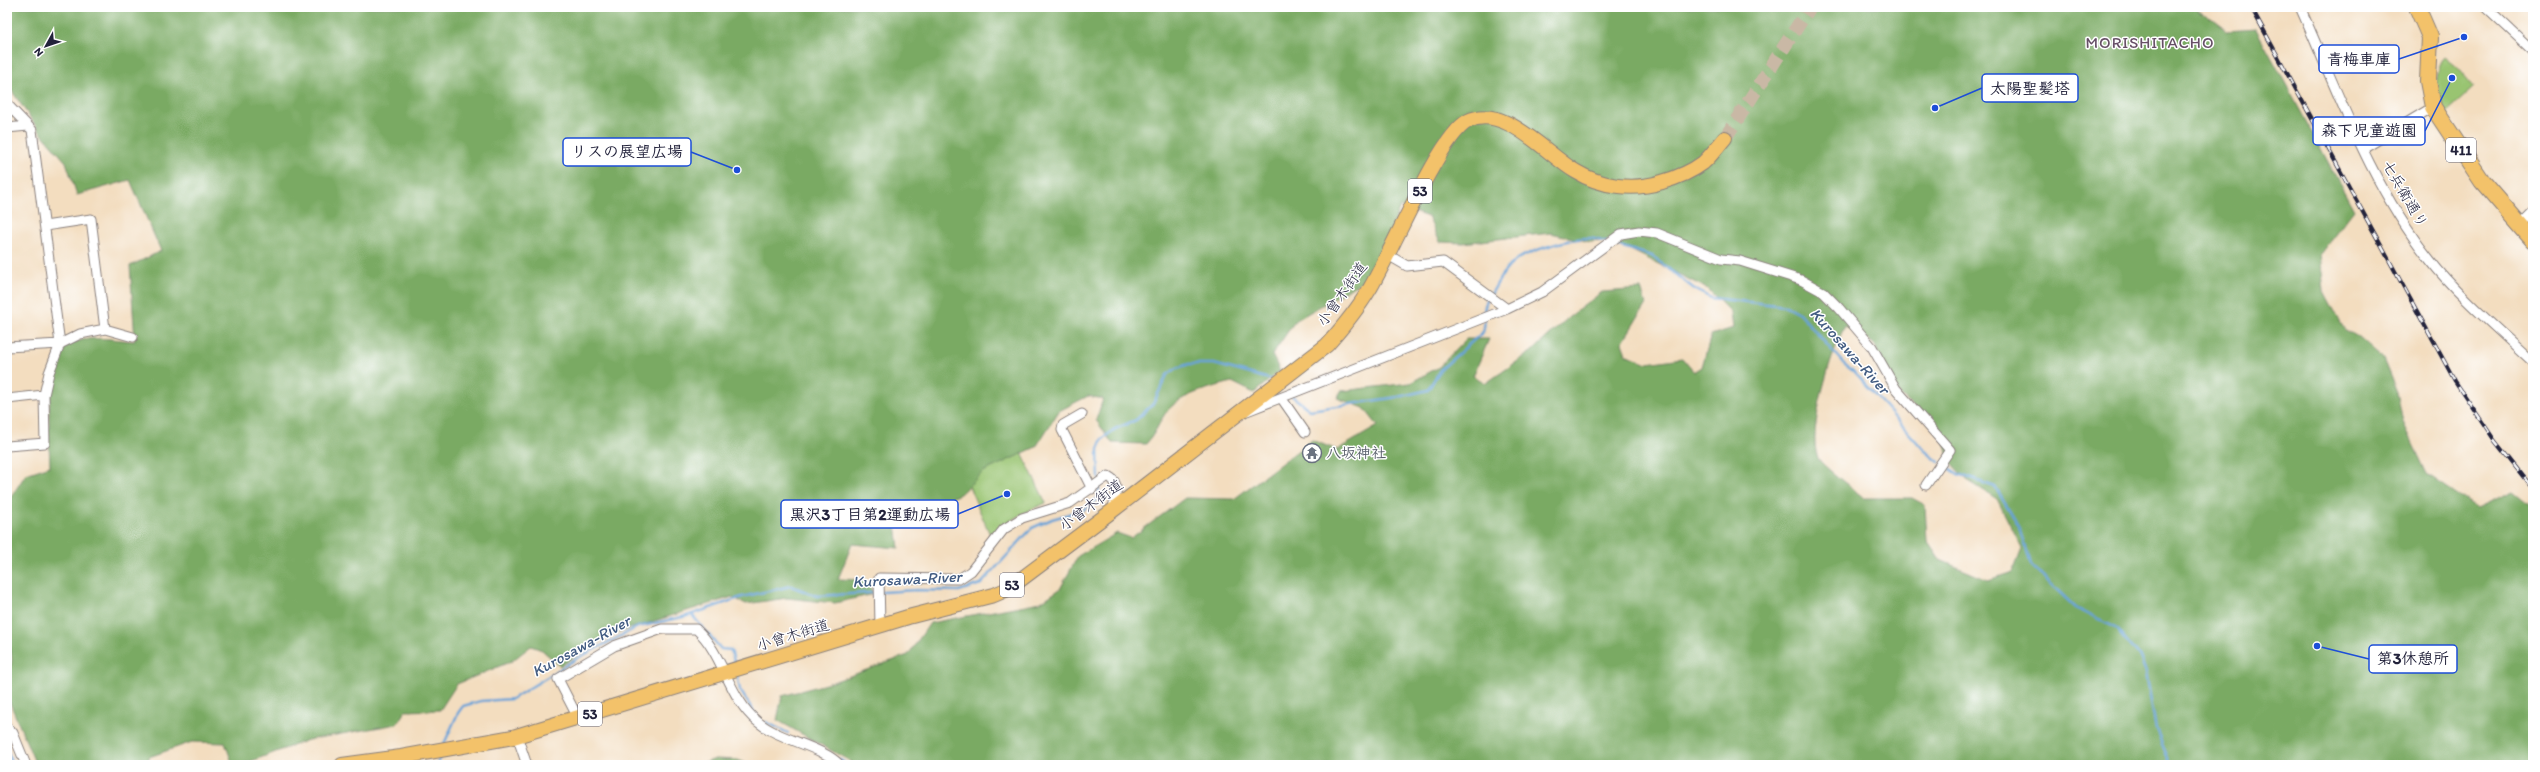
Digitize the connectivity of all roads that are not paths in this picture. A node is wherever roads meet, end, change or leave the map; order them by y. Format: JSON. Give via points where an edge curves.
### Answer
{"nodes":[{"id":1,"x":2300,"y":7,"type":"edge"},
{"id":2,"x":2417,"y":7,"type":"edge"},
{"id":3,"x":2486,"y":7,"type":"edge"},
{"id":4,"x":2533,"y":51,"type":"edge"},
{"id":5,"x":7,"y":104,"type":"edge"},
{"id":6,"x":2433,"y":107,"type":"junction"},
{"id":7,"x":28,"y":126,"type":"junction"},
{"id":8,"x":7,"y":128,"type":"edge"},
{"id":9,"x":1725,"y":138,"type":"tunnel mouth"},
{"id":10,"x":2363,"y":149,"type":"junction"},
{"id":11,"x":2533,"y":212,"type":"edge"},
{"id":12,"x":2520,"y":225,"type":"junction"},
{"id":13,"x":45,"y":226,"type":"junction"},
{"id":14,"x":2533,"y":240,"type":"edge"},
{"id":15,"x":1388,"y":255,"type":"junction"},
{"id":16,"x":1507,"y":309,"type":"junction"},
{"id":17,"x":106,"y":329,"type":"junction"},
{"id":18,"x":133,"y":337,"type":"dead end"},
{"id":19,"x":7,"y":344,"type":"edge"},
{"id":20,"x":60,"y":344,"type":"junction"},
{"id":21,"x":2533,"y":362,"type":"edge"},
{"id":22,"x":44,"y":395,"type":"junction"},
{"id":23,"x":1284,"y":398,"type":"junction"},
{"id":24,"x":7,"y":399,"type":"edge"},
{"id":25,"x":1082,"y":414,"type":"dead end"},
{"id":26,"x":1238,"y":414,"type":"junction"},
{"id":27,"x":1305,"y":432,"type":"dead end"},
{"id":28,"x":7,"y":446,"type":"edge"},
{"id":29,"x":1926,"y":485,"type":"dead end"},
{"id":30,"x":1092,"y":488,"type":"junction"},
{"id":31,"x":1112,"y":511,"type":"junction"},
{"id":32,"x":880,"y":626,"type":"junction"},
{"id":33,"x":733,"y":671,"type":"junction"},
{"id":34,"x":578,"y":718,"type":"junction"},
{"id":35,"x":7,"y":728,"type":"edge"},
{"id":36,"x":517,"y":736,"type":"junction"},
{"id":37,"x":359,"y":764,"type":"edge"},
{"id":38,"x":26,"y":765,"type":"edge"},
{"id":39,"x":342,"y":765,"type":"edge"},
{"id":40,"x":527,"y":765,"type":"edge"},
{"id":41,"x":840,"y":765,"type":"edge"}],
"edges":[{"from":1,"to":10,"type":"street","name":"七兵衛通り"},
{"from":2,"to":6,"type":"highway","number":"411","via":[[2430,37],[2428,80]]},
{"from":3,"to":4,"type":"street"},
{"from":5,"to":7,"type":"street"},
{"from":6,"to":10,"type":"street"},
{"from":6,"to":12,"type":"highway","number":"411","via":[[2482,181]]},
{"from":7,"to":8,"type":"street"},
{"from":7,"to":13,"type":"street","via":[[32,130]]},
{"from":9,"to":15,"type":"main road","name":"小曾木街道","number":"53","via":[[1702,163],[1679,177],[1636,188],[1597,181],[1575,171],[1506,121],[1481,116],[1467,121],[1444,149]]},
{"from":10,"to":21,"type":"street","name":"七兵衛通り","via":[[2388,195],[2429,259]]},
{"from":11,"to":12,"type":"street"},
{"from":12,"to":14,"type":"highway","number":"411"},
{"from":13,"to":17,"type":"street","via":[[91,219]]},
{"from":13,"to":20,"type":"street"},
{"from":15,"to":16,"type":"street","via":[[1408,266],[1443,262]]},
{"from":15,"to":26,"type":"main road","name":"小曾木街道","number":"53","via":[[1369,290],[1327,345]]},
{"from":16,"to":23,"type":"street"},
{"from":16,"to":29,"type":"street","via":[[1542,292],[1621,234],[1639,231],[1657,233],[1721,258],[1740,261],[1801,280],[1823,292],[1839,308],[1872,347],[1896,389],[1950,450]]},
{"from":17,"to":18,"type":"street"},
{"from":17,"to":20,"type":"street","via":[[80,334]]},
{"from":19,"to":20,"type":"street"},
{"from":20,"to":22,"type":"street"},
{"from":22,"to":24,"type":"street"},
{"from":22,"to":28,"type":"street","via":[[45,442]]},
{"from":23,"to":26,"type":"street"},
{"from":23,"to":27,"type":"street"},
{"from":25,"to":30,"type":"street","via":[[1064,425],[1062,430]]},
{"from":26,"to":31,"type":"main road","name":"小曾木街道","number":"53"},
{"from":30,"to":31,"type":"street","via":[[1108,476],[1113,478],[1117,486]]},
{"from":30,"to":32,"type":"street","via":[[1070,503],[1013,523],[997,536],[971,571],[959,579],[880,578]]},
{"from":31,"to":32,"type":"main road","name":"小曾木街道","number":"53","via":[[1008,589],[979,601],[939,608]]},
{"from":32,"to":33,"type":"main road","name":"小曾木街道","number":"53"},
{"from":33,"to":34,"type":"main road","name":"小曾木街道","number":"53"},
{"from":33,"to":34,"type":"street","via":[[696,628],[662,629],[614,646],[558,679]]},
{"from":33,"to":41,"type":"street","via":[[732,688],[758,723]]},
{"from":34,"to":36,"type":"main road","name":"小曾木街道","number":"53"},
{"from":35,"to":38,"type":"street","via":[[13,734]]},
{"from":36,"to":37,"type":"main road","name":"小曾木街道","number":"53"},
{"from":36,"to":40,"type":"street"},
{"from":37,"to":39,"type":"main road","name":"小曾木街道","number":"53"}]}
